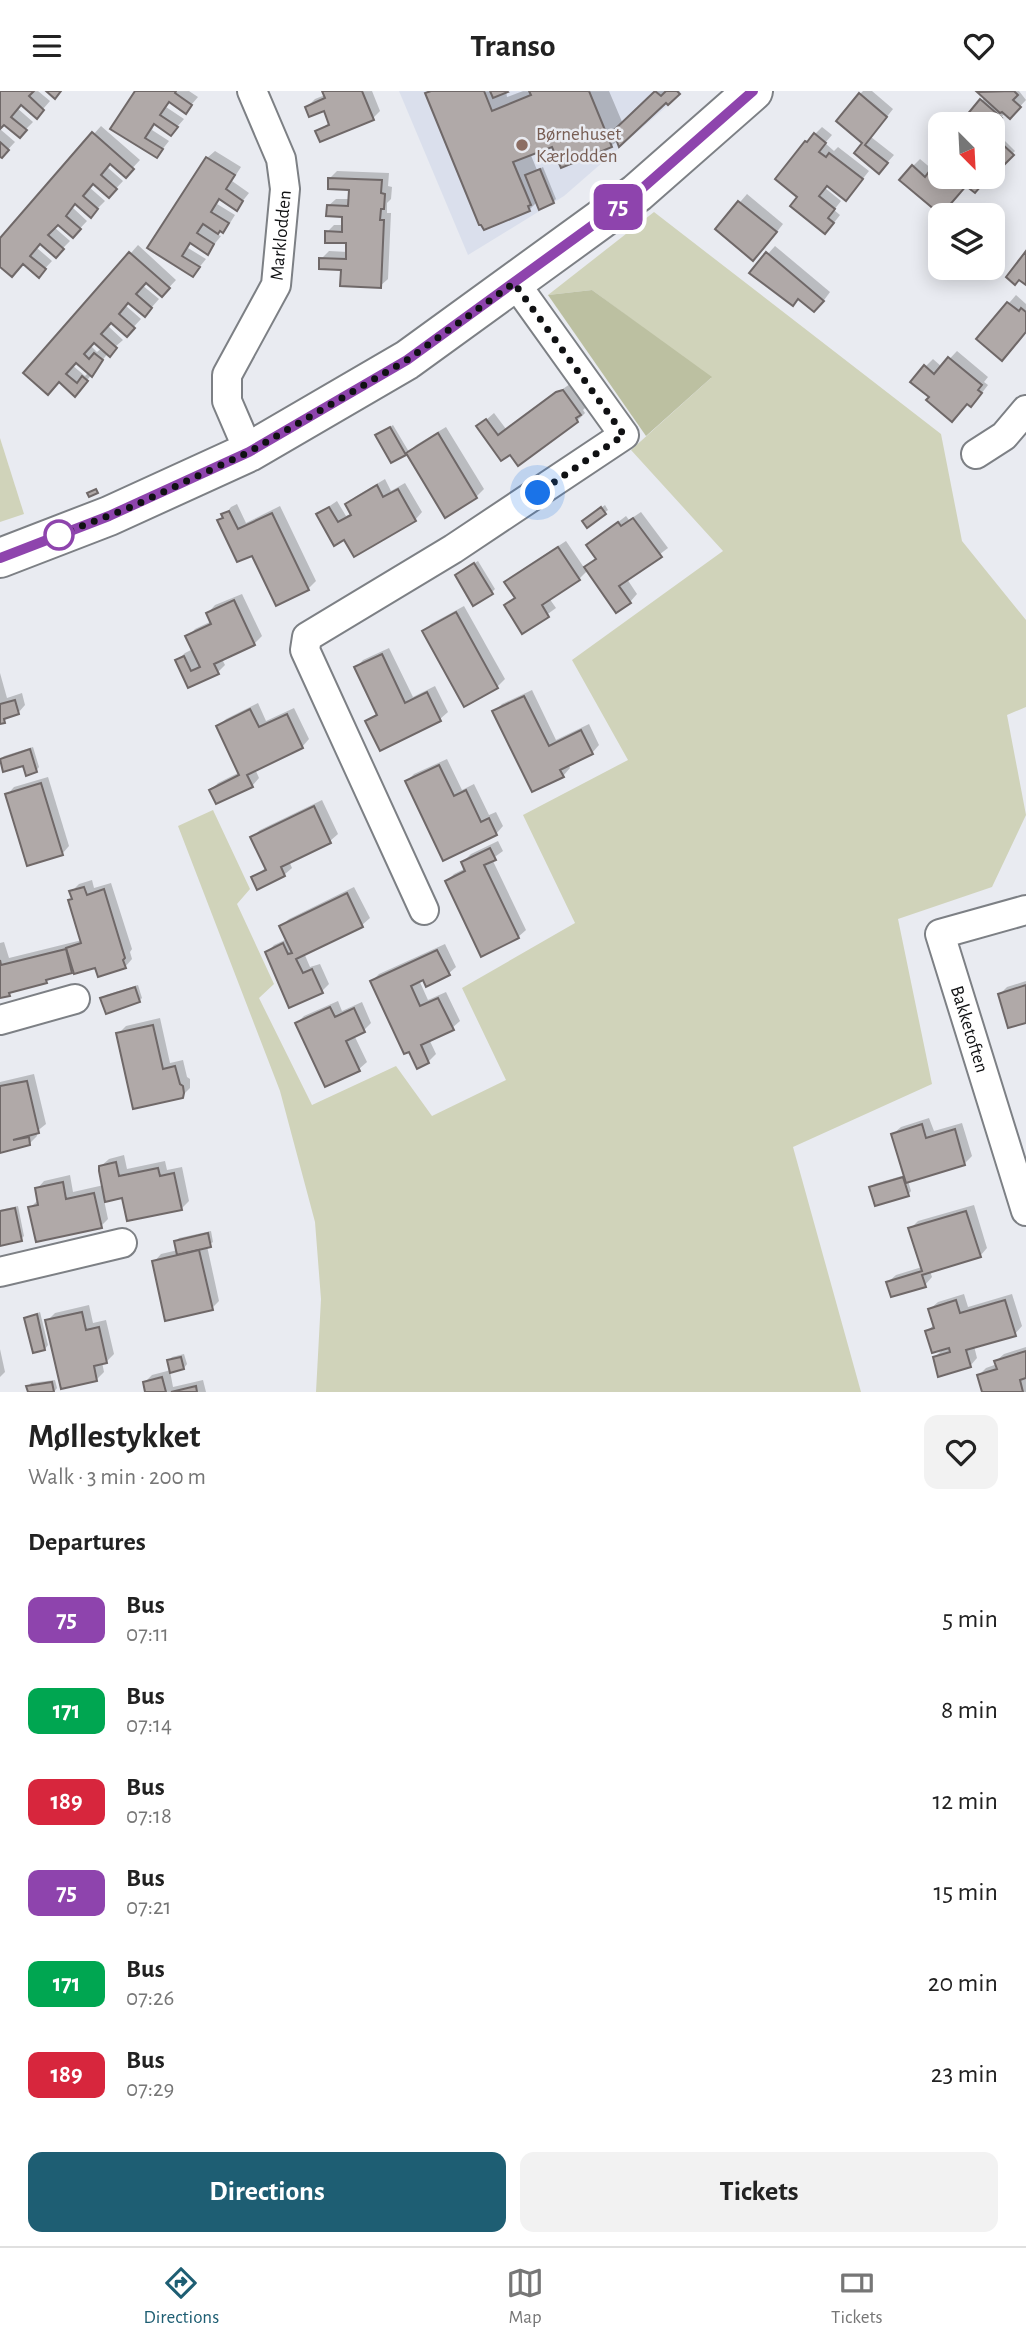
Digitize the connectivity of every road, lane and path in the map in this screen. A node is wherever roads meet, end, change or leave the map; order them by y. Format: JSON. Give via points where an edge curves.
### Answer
{"nodes":[{"id":1,"x":252,"y":91,"type":"edge"},
{"id":2,"x":749,"y":92,"type":"edge"},
{"id":3,"x":514,"y":283,"type":"junction"},
{"id":4,"x":1026,"y":410,"type":"edge"},
{"id":5,"x":249,"y":452,"type":"junction"},
{"id":6,"x":976,"y":454,"type":"dead end"},
{"id":7,"x":0,"y":558,"type":"edge"},
{"id":8,"x":1026,"y":909,"type":"edge"},
{"id":9,"x":424,"y":910,"type":"dead end"},
{"id":10,"x":75,"y":999,"type":"dead end"},
{"id":11,"x":0,"y":1020,"type":"edge"},
{"id":12,"x":1026,"y":1211,"type":"edge"},
{"id":13,"x":122,"y":1243,"type":"dead end"},
{"id":14,"x":0,"y":1272,"type":"edge"}],
"edges":[{"from":1,"to":5,"type":"street","name":"Marklodden","via":[[281,159],[285,189],[276,285],[228,375],[228,401]]},
{"from":2,"to":3,"type":"street","via":[[637,193]]},
{"from":3,"to":5,"type":"street","via":[[407,360]]},
{"from":3,"to":9,"type":"street","via":[[624,435],[453,549],[307,637],[305,650]]},
{"from":4,"to":6,"type":"street","via":[[1004,436]]},
{"from":5,"to":7,"type":"street","via":[[109,516]]},
{"from":8,"to":12,"type":"street","name":"Bakketoften","via":[[940,934]]},
{"from":10,"to":11,"type":"street"},
{"from":13,"to":14,"type":"street"}]}
